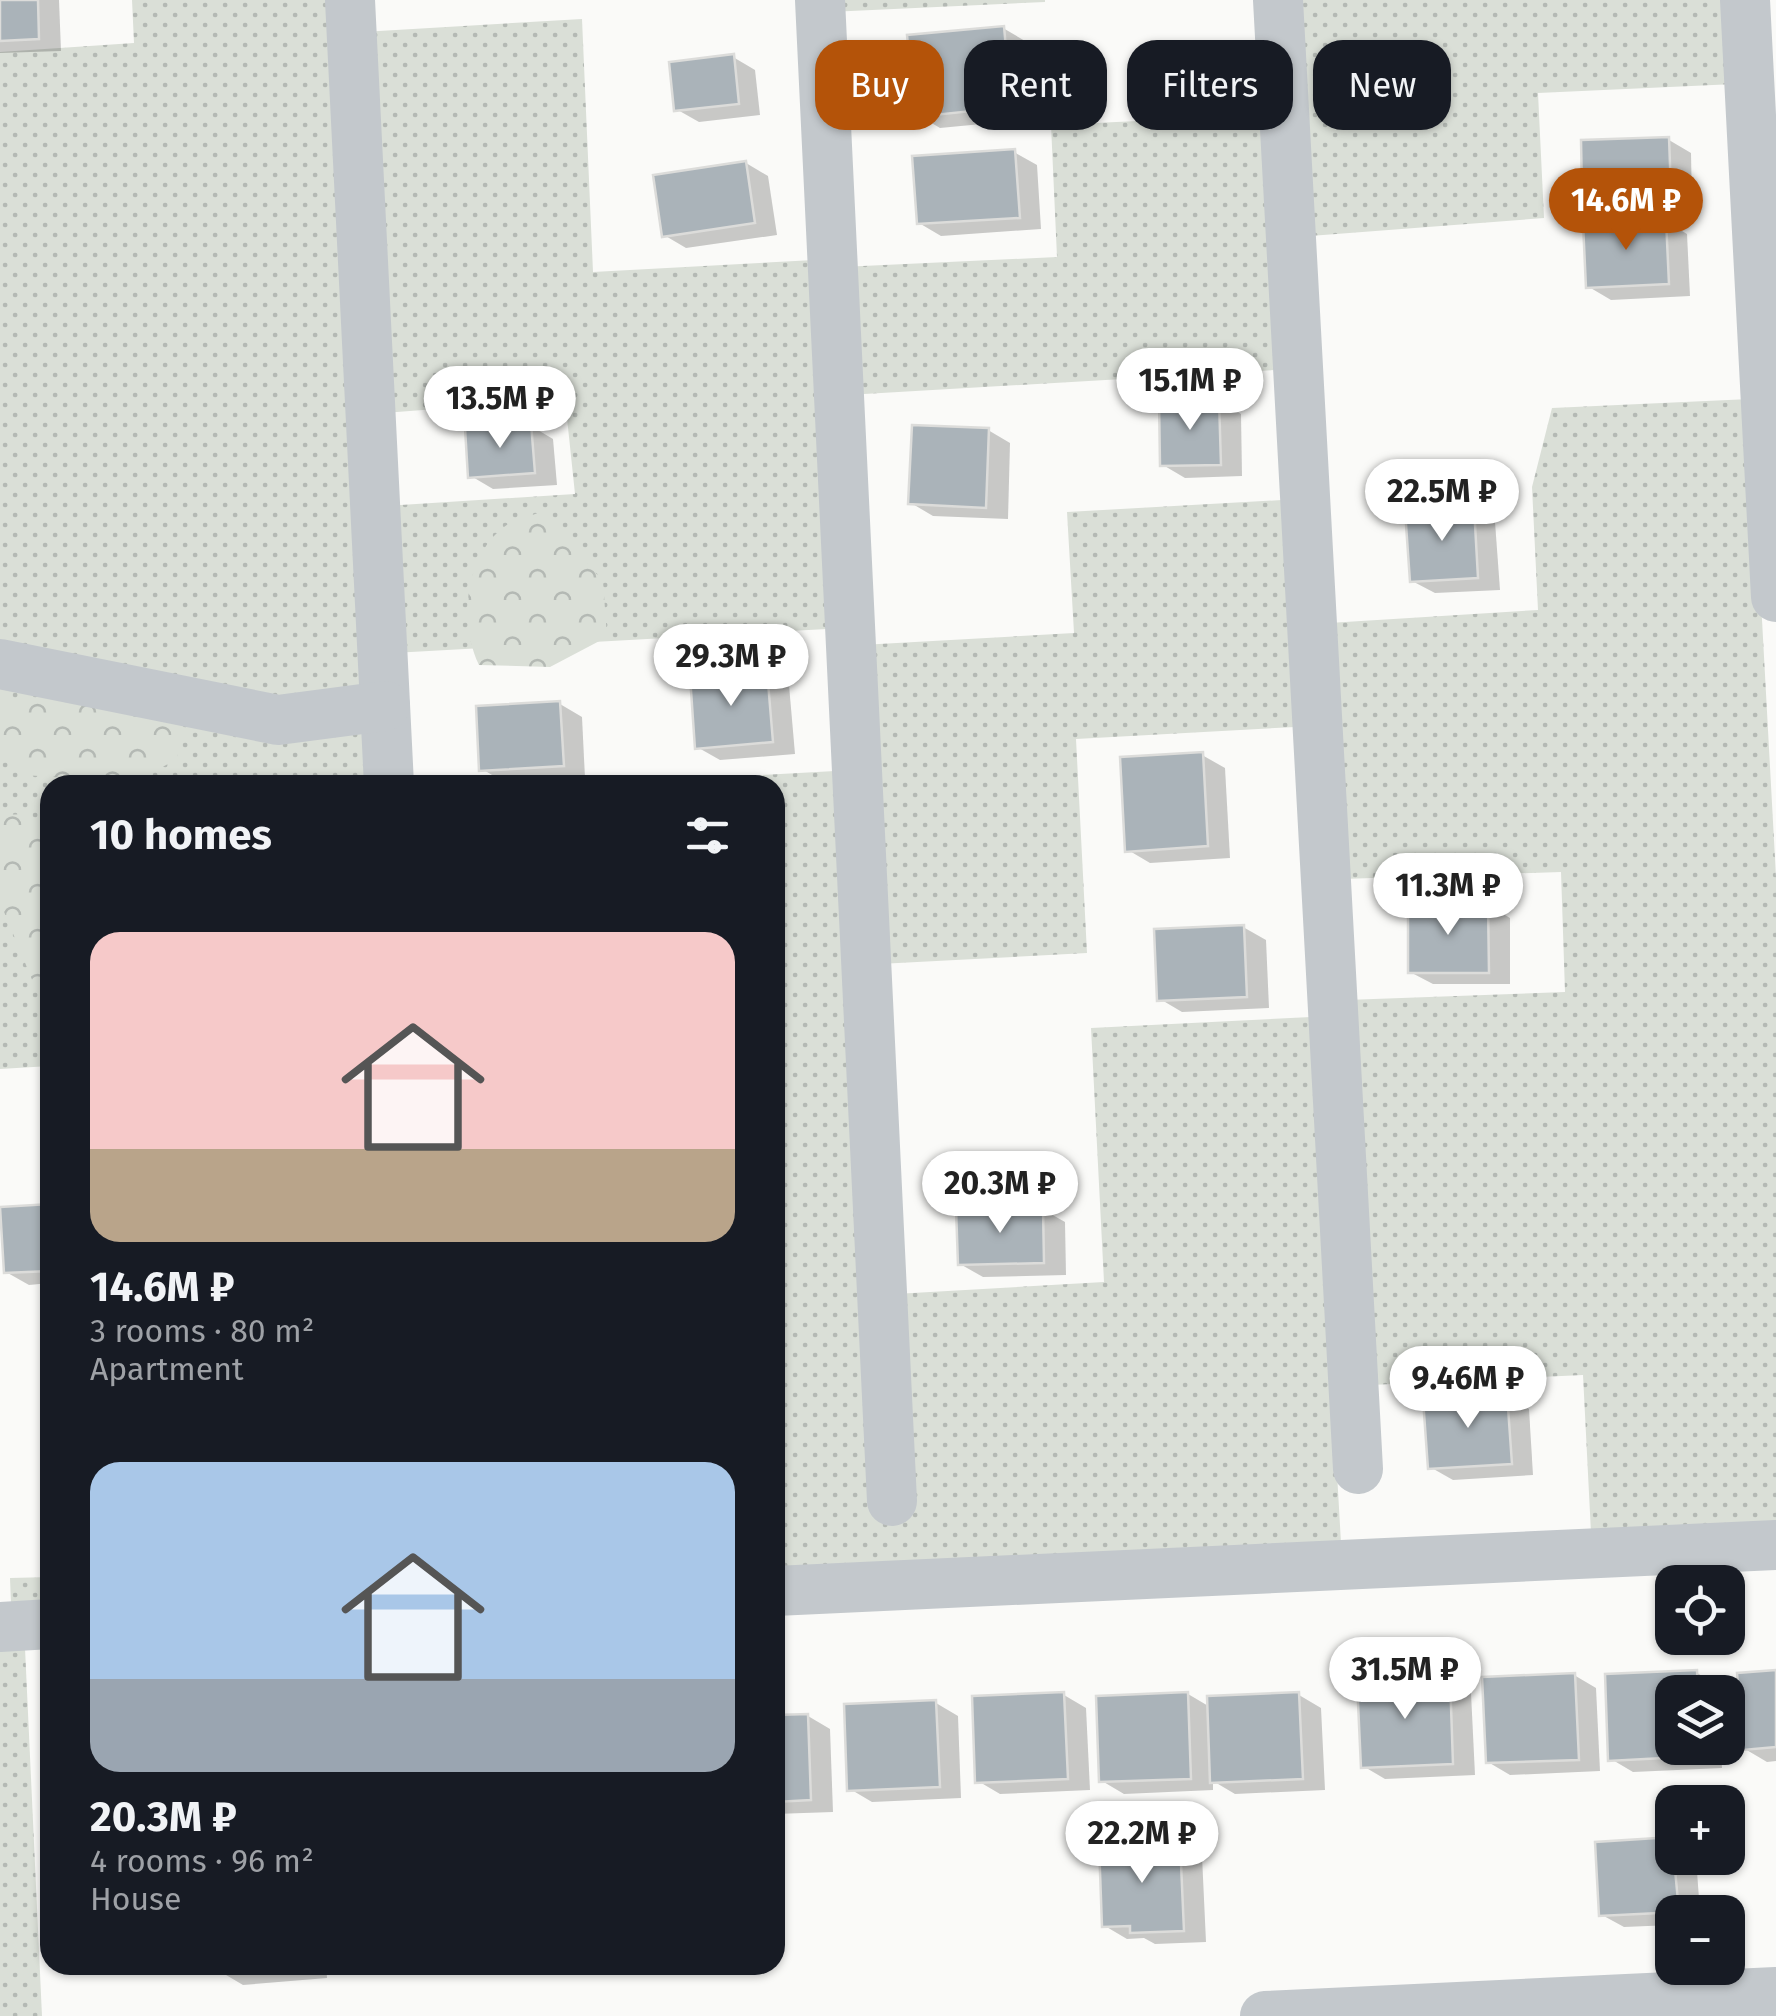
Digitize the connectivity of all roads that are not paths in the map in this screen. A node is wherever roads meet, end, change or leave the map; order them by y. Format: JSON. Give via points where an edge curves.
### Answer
{"nodes":[{"id":1,"x":350,"y":0,"type":"edge"},
{"id":2,"x":820,"y":0,"type":"edge"},
{"id":3,"x":1278,"y":0,"type":"edge"},
{"id":4,"x":1745,"y":0,"type":"edge"},
{"id":5,"x":1776,"y":597,"type":"edge"},
{"id":6,"x":0,"y":664,"type":"edge"},
{"id":7,"x":385,"y":706,"type":"junction"},
{"id":8,"x":388,"y":775,"type":"edge"},
{"id":9,"x":1358,"y":1469,"type":"dead end"},
{"id":10,"x":892,"y":1502,"type":"dead end"},
{"id":11,"x":1776,"y":1545,"type":"edge"},
{"id":12,"x":785,"y":1591,"type":"edge"},
{"id":13,"x":40,"y":1625,"type":"edge"},
{"id":14,"x":0,"y":1627,"type":"edge"},
{"id":15,"x":1776,"y":1992,"type":"edge"},
{"id":16,"x":1266,"y":2016,"type":"edge"}],
"edges":[{"from":1,"to":7,"type":"street"},
{"from":2,"to":10,"type":"street"},
{"from":3,"to":9,"type":"street"},
{"from":4,"to":5,"type":"street"},
{"from":6,"to":7,"type":"street","via":[[278,720]]},
{"from":7,"to":8,"type":"street"},
{"from":11,"to":12,"type":"street"},
{"from":13,"to":14,"type":"street"},
{"from":15,"to":16,"type":"street"}]}
